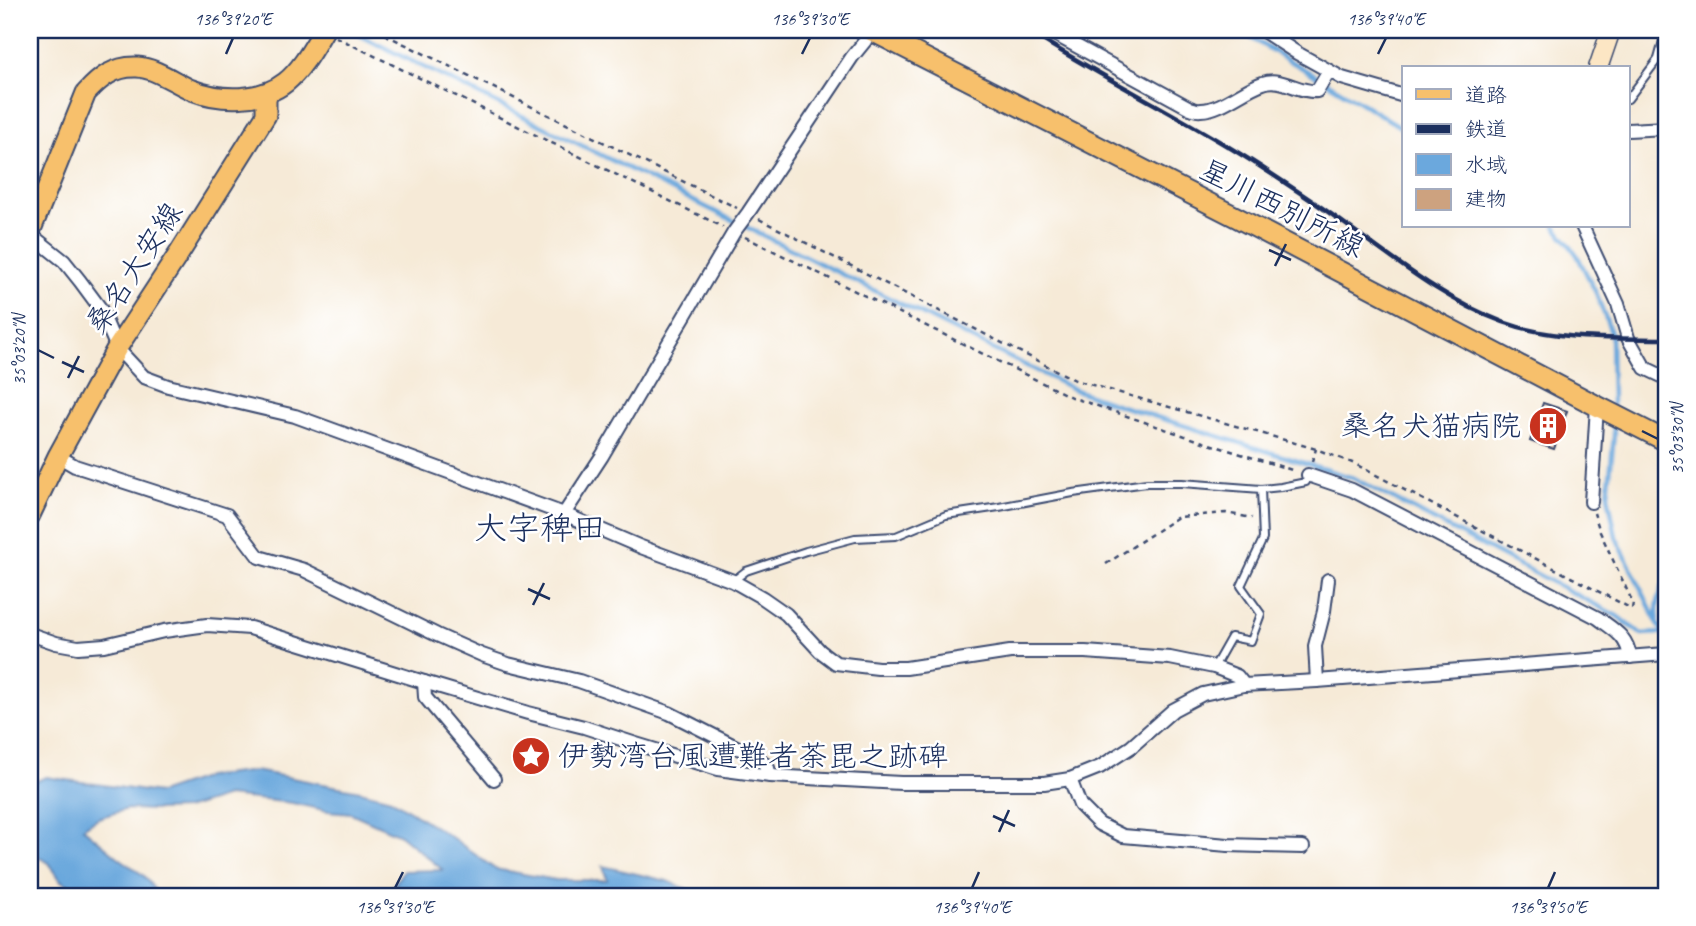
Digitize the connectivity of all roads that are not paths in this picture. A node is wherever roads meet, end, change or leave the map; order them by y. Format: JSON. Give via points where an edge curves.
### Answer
{"nodes":[{"id":1,"x":324,"y":30,"type":"edge"},
{"id":2,"x":870,"y":30,"type":"edge"},
{"id":3,"x":1047,"y":30,"type":"edge"},
{"id":4,"x":1262,"y":30,"type":"edge"},
{"id":5,"x":1611,"y":30,"type":"edge"},
{"id":6,"x":1666,"y":30,"type":"edge"},
{"id":7,"x":1599,"y":66,"type":"edge"},
{"id":8,"x":1329,"y":71,"type":"junction"},
{"id":9,"x":266,"y":93,"type":"junction"},
{"id":10,"x":1402,"y":95,"type":"edge"},
{"id":11,"x":1630,"y":96,"type":"edge"},
{"id":12,"x":1666,"y":128,"type":"edge"},
{"id":13,"x":1630,"y":130,"type":"edge"},
{"id":14,"x":1583,"y":228,"type":"edge"},
{"id":15,"x":30,"y":233,"type":"edge"},
{"id":16,"x":117,"y":348,"type":"junction"},
{"id":17,"x":1666,"y":378,"type":"edge"},
{"id":18,"x":1597,"y":406,"type":"junction"},
{"id":19,"x":1666,"y":441,"type":"edge"},
{"id":20,"x":58,"y":456,"type":"junction"},
{"id":21,"x":1308,"y":475,"type":"joint"},
{"id":22,"x":1261,"y":489,"type":"junction"},
{"id":23,"x":1591,"y":502,"type":"road end"},
{"id":24,"x":564,"y":514,"type":"junction"},
{"id":25,"x":30,"y":515,"type":"edge"},
{"id":26,"x":1328,"y":580,"type":"dead end"},
{"id":27,"x":733,"y":581,"type":"junction"},
{"id":28,"x":30,"y":634,"type":"edge"},
{"id":29,"x":1663,"y":654,"type":"edge"},
{"id":30,"x":1630,"y":657,"type":"junction"},
{"id":31,"x":1214,"y":667,"type":"junction"},
{"id":32,"x":1317,"y":681,"type":"junction"},
{"id":33,"x":424,"y":682,"type":"junction"},
{"id":34,"x":1244,"y":685,"type":"junction"},
{"id":35,"x":771,"y":776,"type":"junction"},
{"id":36,"x":494,"y":779,"type":"dead end"},
{"id":37,"x":1070,"y":779,"type":"junction"},
{"id":38,"x":1303,"y":847,"type":"dead end"}],
"edges":[{"from":1,"to":9,"type":"main road","via":[[299,70]]},
{"from":2,"to":18,"type":"main road","name":"星川西別所線"},
{"from":2,"to":24,"type":"street","via":[[740,223]]},
{"from":3,"to":8,"type":"street","via":[[1201,111],[1264,82],[1317,91]]},
{"from":4,"to":8,"type":"street"},
{"from":5,"to":7,"type":"street"},
{"from":6,"to":11,"type":"lane","via":[[1658,59]]},
{"from":8,"to":10,"type":"street"},
{"from":9,"to":15,"type":"main road","via":[[223,97],[195,91],[137,67],[102,76],[86,93]]},
{"from":9,"to":16,"type":"main road","name":"桑名大安線","via":[[266,116]]},
{"from":12,"to":13,"type":"street"},
{"from":14,"to":17,"type":"street","via":[[1618,304],[1628,338],[1645,368]]},
{"from":15,"to":16,"type":"street","via":[[80,281],[100,308]]},
{"from":16,"to":20,"type":"main road","name":"桑名大安線"},
{"from":16,"to":24,"type":"street","via":[[144,377],[168,386],[295,416]]},
{"from":18,"to":19,"type":"main road","name":"星川西別所線"},
{"from":18,"to":23,"type":"street"},
{"from":20,"to":25,"type":"main road","name":"桑名大安線"},
{"from":20,"to":35,"type":"street","via":[[75,466],[227,515],[259,557],[304,570],[482,655],[579,681],[669,713],[760,759]]},
{"from":21,"to":22,"type":"lane","via":[[1306,482]]},
{"from":21,"to":30,"type":"street","via":[[1352,490],[1598,618],[1622,636]]},
{"from":22,"to":27,"type":"lane","via":[[1147,483],[946,514],[896,536],[855,538],[806,551],[746,571]]},
{"from":22,"to":31,"type":"lane","via":[[1263,538],[1241,586],[1261,614],[1251,641],[1231,637]]},
{"from":24,"to":27,"type":"street"},
{"from":26,"to":32,"type":"street","via":[[1315,646]]},
{"from":27,"to":31,"type":"street","via":[[786,614],[836,663],[906,668],[1010,652],[1085,652]]},
{"from":28,"to":33,"type":"street","via":[[78,647],[207,625],[250,628]]},
{"from":29,"to":30,"type":"street"},
{"from":30,"to":32,"type":"street"},
{"from":31,"to":34,"type":"street"},
{"from":32,"to":34,"type":"street"},
{"from":33,"to":35,"type":"street","via":[[718,769]]},
{"from":33,"to":36,"type":"street","via":[[425,697]]},
{"from":34,"to":37,"type":"street","via":[[1203,694],[1173,710],[1130,747],[1100,767]]},
{"from":35,"to":37,"type":"street","via":[[901,783]]},
{"from":37,"to":38,"type":"street","via":[[1080,805],[1099,824],[1123,836]]}]}
